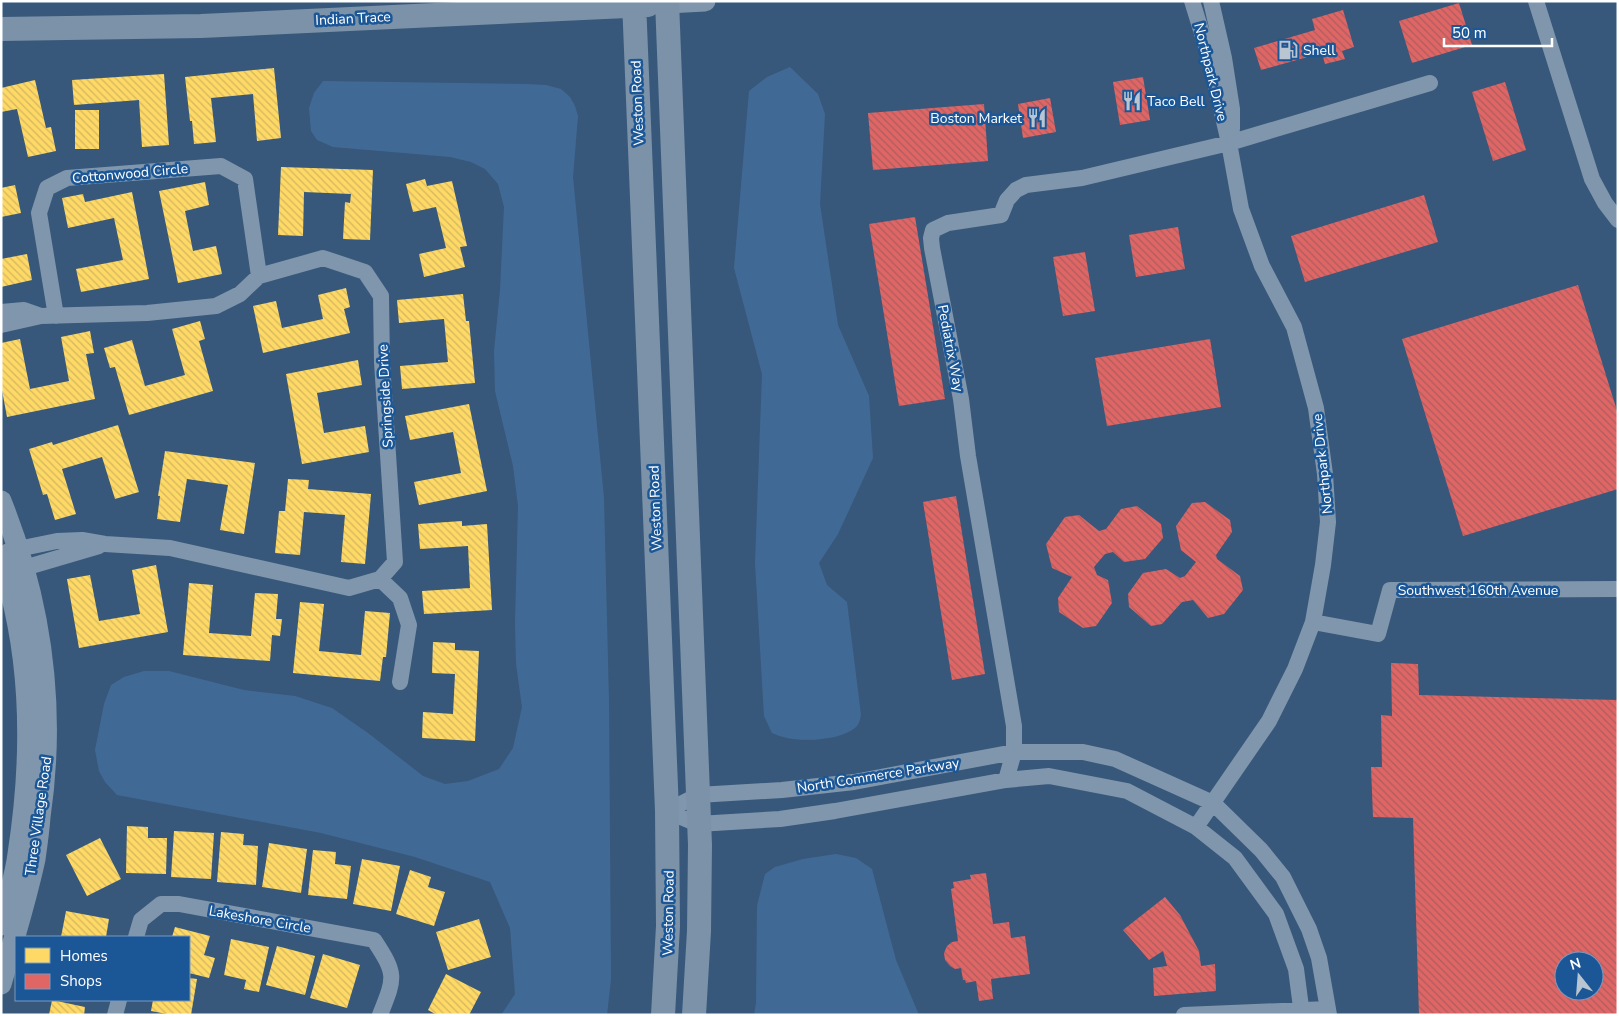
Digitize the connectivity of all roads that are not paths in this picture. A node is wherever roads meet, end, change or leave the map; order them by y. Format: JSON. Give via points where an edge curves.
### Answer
{"nodes":[{"id":1,"x":706,"y":1,"type":"edge"},
{"id":2,"x":1192,"y":1,"type":"edge"},
{"id":3,"x":1211,"y":1,"type":"edge"},
{"id":4,"x":1536,"y":1,"type":"edge"},
{"id":5,"x":667,"y":2,"type":"edge"},
{"id":6,"x":634,"y":4,"type":"edge"},
{"id":7,"x":1,"y":29,"type":"edge"},
{"id":8,"x":1430,"y":83,"type":"dead end"},
{"id":9,"x":1229,"y":144,"type":"junction"},
{"id":10,"x":1618,"y":220,"type":"edge"},
{"id":11,"x":259,"y":276,"type":"junction"},
{"id":12,"x":1,"y":312,"type":"edge"},
{"id":13,"x":48,"y":316,"type":"junction"},
{"id":14,"x":1,"y":325,"type":"edge"},
{"id":15,"x":1,"y":501,"type":"edge"},
{"id":16,"x":9,"y":563,"type":"edge"},
{"id":17,"x":380,"y":578,"type":"junction"},
{"id":18,"x":1618,"y":590,"type":"edge"},
{"id":19,"x":1313,"y":622,"type":"junction"},
{"id":20,"x":400,"y":682,"type":"dead end"},
{"id":21,"x":1014,"y":752,"type":"junction"},
{"id":22,"x":1006,"y":780,"type":"junction"},
{"id":23,"x":698,"y":795,"type":"junction"},
{"id":24,"x":1213,"y":803,"type":"junction"},
{"id":25,"x":667,"y":811,"type":"junction"},
{"id":26,"x":698,"y":824,"type":"junction"},
{"id":27,"x":1196,"y":827,"type":"junction"},
{"id":28,"x":1,"y":925,"type":"edge"},
{"id":29,"x":136,"y":936,"type":"edge"},
{"id":30,"x":1,"y":984,"type":"edge"},
{"id":31,"x":119,"y":1001,"type":"edge"},
{"id":32,"x":1328,"y":1012,"type":"edge"},
{"id":33,"x":1302,"y":1013,"type":"edge"},
{"id":34,"x":115,"y":1015,"type":"edge"},
{"id":35,"x":380,"y":1015,"type":"edge"},
{"id":36,"x":663,"y":1015,"type":"edge"},
{"id":37,"x":694,"y":1015,"type":"edge"},
{"id":38,"x":1184,"y":1015,"type":"edge"}],
"edges":[{"from":1,"to":5,"type":"street","name":"Indian Trace"},
{"from":2,"to":9,"type":"street","name":"Northpark Drive","via":[[1209,56]]},
{"from":3,"to":9,"type":"street","name":"Northpark Drive","via":[[1219,28],[1232,108]]},
{"from":4,"to":10,"type":"street","via":[[1592,179]]},
{"from":5,"to":6,"type":"main road","name":"Indian Trace"},
{"from":5,"to":23,"type":"main road"},
{"from":6,"to":7,"type":"main road","name":"Indian Trace","via":[[201,26]]},
{"from":6,"to":25,"type":"main road","name":"Weston Road"},
{"from":8,"to":9,"type":"street"},
{"from":9,"to":19,"type":"street","name":"Northpark Drive","via":[[1241,209],[1262,266],[1294,327],[1316,408],[1328,522]]},
{"from":9,"to":21,"type":"street","name":"Pediatrix Way","via":[[1082,178],[1026,185],[1007,200],[1001,215],[948,223],[933,230],[932,248],[961,399],[1014,726]]},
{"from":11,"to":13,"type":"street","name":"Springside Drive","via":[[240,294],[216,306],[147,313]]},
{"from":11,"to":13,"type":"street","name":"Cottonwood Circle","via":[[245,179],[221,166],[67,178],[47,188],[39,213]]},
{"from":11,"to":17,"type":"street","name":"Springside Drive","via":[[323,258],[365,272],[381,296],[395,562]]},
{"from":12,"to":13,"type":"street","name":"Springside Drive","via":[[24,310]]},
{"from":13,"to":14,"type":"street","name":"Springside Drive"},
{"from":15,"to":16,"type":"street","name":"Three Village Road"},
{"from":16,"to":17,"type":"street","via":[[106,544],[170,548],[349,588]]},
{"from":16,"to":28,"type":"street","name":"Three Village Road","via":[[29,726],[18,856]]},
{"from":16,"to":30,"type":"street","name":"Three Village Road","via":[[35,609],[48,725],[45,783],[35,858]]},
{"from":17,"to":20,"type":"street","via":[[400,598],[409,625]]},
{"from":18,"to":19,"type":"street","name":"Southwest 160th Avenue","via":[[1390,590],[1378,634]]},
{"from":19,"to":24,"type":"street","name":"Northpark Drive","via":[[1295,669],[1269,721]]},
{"from":21,"to":22,"type":"street","name":"Pediatrix Way"},
{"from":21,"to":23,"type":"street","name":"North Commerce Parkway","via":[[854,782]]},
{"from":21,"to":24,"type":"street","name":"North Commerce Parkway","via":[[1083,752],[1115,759]]},
{"from":22,"to":26,"type":"street","name":"North Commerce Parkway","via":[[780,819]]},
{"from":22,"to":27,"type":"street","name":"North Commerce Parkway","via":[[1049,776],[1127,791]]},
{"from":23,"to":25,"type":"street","name":"North Commerce Parkway"},
{"from":23,"to":26,"type":"main road"},
{"from":24,"to":27,"type":"street","name":"Northpark Drive"},
{"from":24,"to":32,"type":"street","name":"North Commerce Parkway","via":[[1261,850],[1283,877],[1309,929],[1319,958]]},
{"from":25,"to":26,"type":"street","name":"North Commerce Parkway"},
{"from":25,"to":36,"type":"main road","name":"Weston Road","via":[[668,926]]},
{"from":26,"to":37,"type":"main road","via":[[700,931]]},
{"from":27,"to":33,"type":"street","name":"North Commerce Parkway","via":[[1235,858],[1276,914],[1296,969]]},
{"from":29,"to":35,"type":"street","name":"Lakeshore Circle","via":[[140,920],[161,904],[179,904],[374,940],[389,963],[392,978]]},
{"from":31,"to":34,"type":"street"},
{"from":32,"to":33,"type":"street"},
{"from":33,"to":38,"type":"street"}]}
